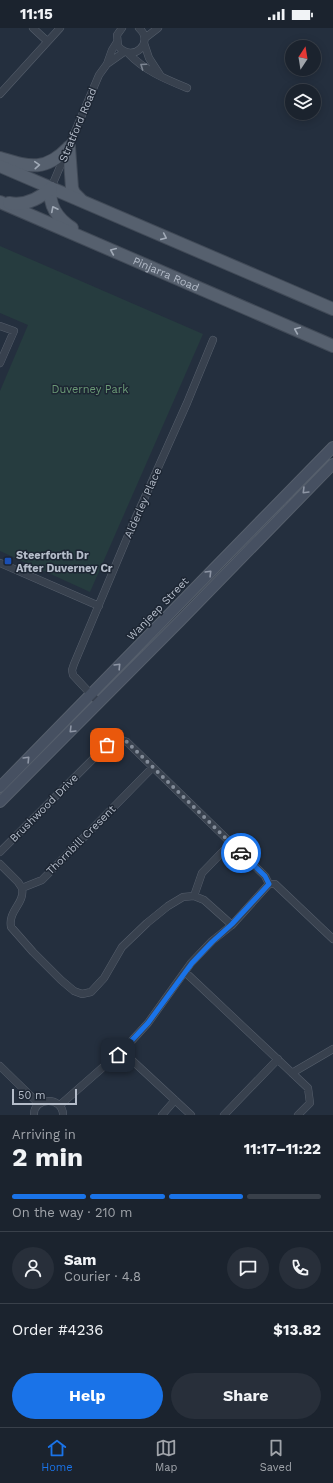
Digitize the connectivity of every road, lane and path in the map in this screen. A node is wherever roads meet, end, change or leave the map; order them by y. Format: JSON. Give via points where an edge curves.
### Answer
{"nodes":[{"id":1,"x":33,"y":28,"type":"edge"},
{"id":2,"x":60,"y":28,"type":"edge"},
{"id":3,"x":113,"y":28,"type":"edge"},
{"id":4,"x":122,"y":28,"type":"edge"},
{"id":5,"x":139,"y":28,"type":"edge"},
{"id":6,"x":158,"y":28,"type":"edge"},
{"id":7,"x":117,"y":39,"type":"junction"},
{"id":8,"x":144,"y":40,"type":"junction"},
{"id":9,"x":47,"y":41,"type":"junction"},
{"id":10,"x":126,"y":52,"type":"junction"},
{"id":11,"x":107,"y":64,"type":"junction"},
{"id":12,"x":161,"y":77,"type":"junction"},
{"id":13,"x":187,"y":88,"type":"dead end"},
{"id":14,"x":0,"y":94,"type":"edge"},
{"id":15,"x":69,"y":147,"type":"junction"},
{"id":16,"x":0,"y":158,"type":"edge"},
{"id":17,"x":0,"y":166,"type":"edge"},
{"id":18,"x":51,"y":188,"type":"junction"},
{"id":19,"x":0,"y":202,"type":"edge"},
{"id":20,"x":85,"y":203,"type":"junction"},
{"id":21,"x":92,"y":242,"type":"junction"},
{"id":22,"x":333,"y":309,"type":"edge"},
{"id":23,"x":0,"y":326,"type":"edge"},
{"id":24,"x":212,"y":340,"type":"dead end"},
{"id":25,"x":333,"y":346,"type":"edge"},
{"id":26,"x":0,"y":363,"type":"edge"},
{"id":27,"x":333,"y":447,"type":"edge"},
{"id":28,"x":333,"y":464,"type":"edge"},
{"id":29,"x":311,"y":470,"type":"junction"},
{"id":30,"x":318,"y":478,"type":"junction"},
{"id":31,"x":0,"y":563,"type":"edge"},
{"id":32,"x":99,"y":606,"type":"junction"},
{"id":33,"x":91,"y":694,"type":"junction"},
{"id":34,"x":99,"y":703,"type":"junction"},
{"id":35,"x":153,"y":767,"type":"junction"},
{"id":36,"x":0,"y":787,"type":"edge"},
{"id":37,"x":0,"y":802,"type":"edge"},
{"id":38,"x":231,"y":843,"type":"junction"},
{"id":39,"x":0,"y":852,"type":"edge"},
{"id":40,"x":0,"y":864,"type":"edge"},
{"id":41,"x":269,"y":884,"type":"junction"},
{"id":42,"x":22,"y":888,"type":"junction"},
{"id":43,"x":194,"y":896,"type":"junction"},
{"id":44,"x":232,"y":924,"type":"junction"},
{"id":45,"x":333,"y":939,"type":"edge"},
{"id":46,"x":185,"y":972,"type":"junction"},
{"id":47,"x":333,"y":1049,"type":"edge"},
{"id":48,"x":122,"y":1051,"type":"junction"},
{"id":49,"x":278,"y":1059,"type":"junction"},
{"id":50,"x":0,"y":1066,"type":"edge"},
{"id":51,"x":292,"y":1073,"type":"junction"},
{"id":52,"x":175,"y":1100,"type":"junction"},
{"id":53,"x":39,"y":1104,"type":"junction"},
{"id":54,"x":60,"y":1105,"type":"junction"},
{"id":55,"x":34,"y":1115,"type":"edge"},
{"id":56,"x":63,"y":1115,"type":"edge"},
{"id":57,"x":162,"y":1115,"type":"edge"},
{"id":58,"x":191,"y":1115,"type":"edge"},
{"id":59,"x":224,"y":1115,"type":"edge"},
{"id":60,"x":298,"y":1115,"type":"edge"}],
"edges":[{"from":1,"to":9,"type":"street"},
{"from":2,"to":9,"type":"street"},
{"from":3,"to":7,"type":"street"},
{"from":4,"to":7,"type":"street","name":"Stratford Road"},
{"from":5,"to":8,"type":"street","via":[[144,34]]},
{"from":6,"to":8,"type":"street"},
{"from":7,"to":10,"type":"street","via":[[121,49]]},
{"from":7,"to":11,"type":"street","name":"Stratford Road"},
{"from":8,"to":10,"type":"street","name":"Stratford Road","via":[[140,50]]},
{"from":8,"to":12,"type":"street","via":[[149,58]]},
{"from":9,"to":14,"type":"street"},
{"from":10,"to":11,"type":"street","name":"Stratford Road"},
{"from":12,"to":10,"type":"street","one_way":true,"via":[[144,68]]},
{"from":11,"to":15,"type":"street","name":"Stratford Road","via":[[99,75]]},
{"from":12,"to":13,"type":"street"},
{"from":16,"to":15,"type":"main road","one_way":true,"via":[[32,166],[47,164],[59,158]]},
{"from":15,"to":18,"type":"street","name":"Stratford Road"},
{"from":15,"to":20,"type":"main road","via":[[72,188],[78,198]]},
{"from":17,"to":18,"type":"main road"},
{"from":18,"to":19,"type":"main road","via":[[45,194],[25,203]]},
{"from":18,"to":20,"type":"main road"},
{"from":21,"to":18,"type":"main road","one_way":true,"via":[[59,218],[50,200]]},
{"from":19,"to":21,"type":"main road","name":"Pinjarra Road"},
{"from":20,"to":22,"type":"main road","one_way":true},
{"from":25,"to":21,"type":"main road","name":"Pinjarra Road","one_way":true},
{"from":23,"to":26,"type":"street","via":[[14,331]]},
{"from":24,"to":32,"type":"street","name":"Alderley Place"},
{"from":27,"to":29,"type":"main road","name":"Wanjeep Street"},
{"from":28,"to":30,"type":"main road"},
{"from":29,"to":30,"type":"main road"},
{"from":33,"to":29,"type":"main road","name":"Wanjeep Street","one_way":true},
{"from":30,"to":34,"type":"main road","one_way":true},
{"from":31,"to":32,"type":"street"},
{"from":32,"to":33,"type":"street","name":"Alderley Place","via":[[72,670],[76,679]]},
{"from":33,"to":34,"type":"street","name":"Alderley Place"},
{"from":36,"to":33,"type":"main road","name":"Wanjeep Street","one_way":true},
{"from":34,"to":37,"type":"main road","one_way":true},
{"from":35,"to":38,"type":"street"},
{"from":35,"to":39,"type":"street","name":"Brushwood Drive","via":[[127,742],[119,739],[107,745]]},
{"from":35,"to":42,"type":"street","name":"Thornbill Cresent","via":[[42,880]]},
{"from":38,"to":41,"type":"street","via":[[265,876]]},
{"from":38,"to":43,"type":"street","via":[[202,873]]},
{"from":40,"to":42,"type":"street"},
{"from":41,"to":44,"type":"street"},
{"from":41,"to":45,"type":"street","via":[[275,884]]},
{"from":42,"to":43,"type":"street","via":[[22,897],[12,914],[11,927],[61,980],[82,994],[90,992],[104,978],[122,947],[147,923],[183,897]]},
{"from":43,"to":44,"type":"street","via":[[204,900]]},
{"from":44,"to":46,"type":"street"},
{"from":46,"to":48,"type":"street","via":[[148,1023]]},
{"from":46,"to":49,"type":"street"},
{"from":47,"to":51,"type":"street"},
{"from":48,"to":52,"type":"street"},
{"from":48,"to":54,"type":"street"},
{"from":49,"to":51,"type":"street"},
{"from":49,"to":59,"type":"street"},
{"from":50,"to":53,"type":"street"},
{"from":51,"to":60,"type":"street","via":[[308,1088],[310,1103]]},
{"from":52,"to":57,"type":"street"},
{"from":52,"to":58,"type":"street"},
{"from":53,"to":54,"type":"street","via":[[46,1100]]},
{"from":53,"to":55,"type":"street"},
{"from":54,"to":56,"type":"street"}]}
